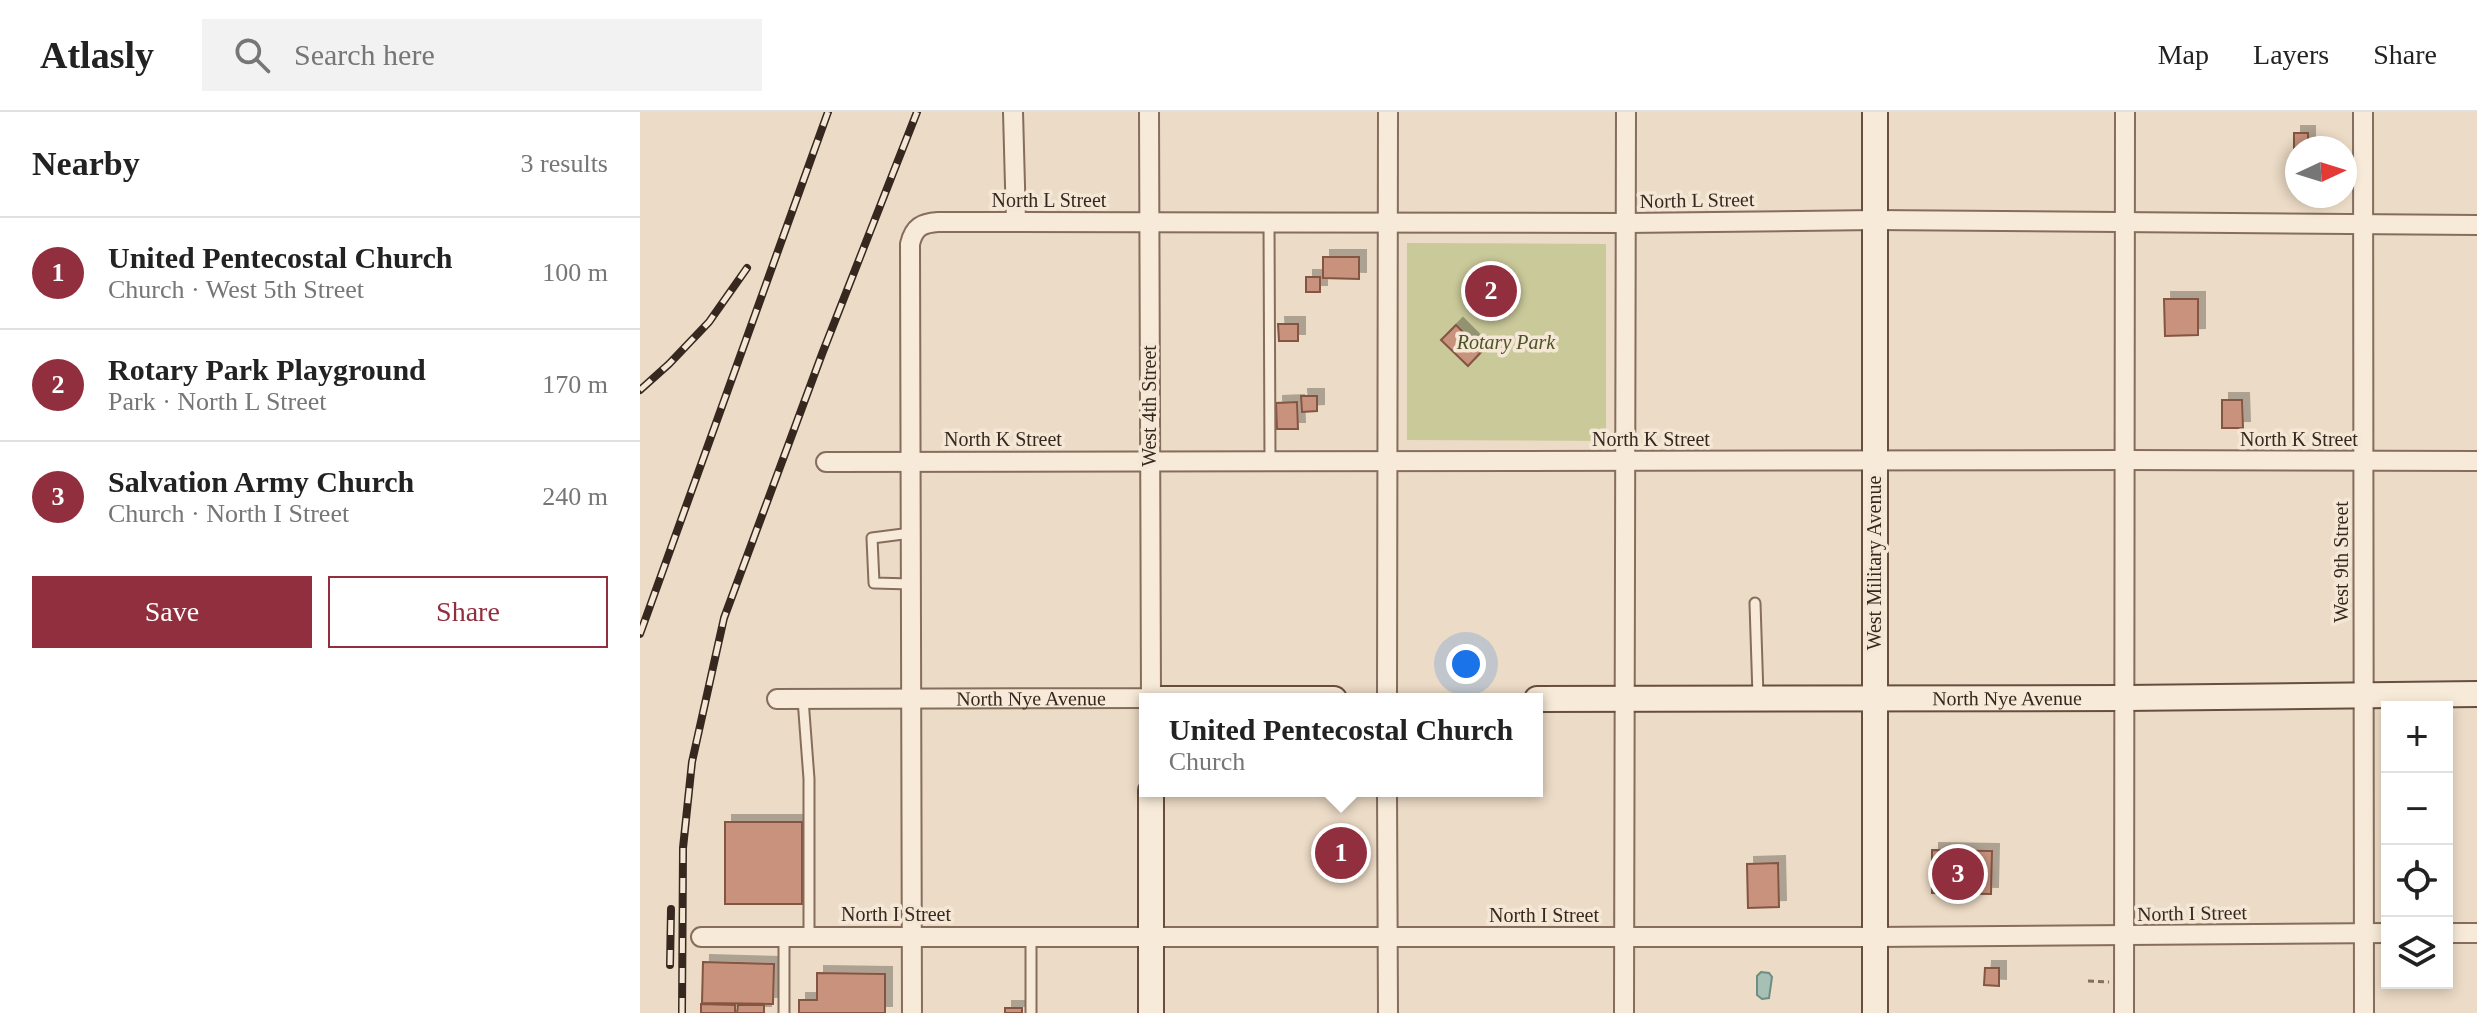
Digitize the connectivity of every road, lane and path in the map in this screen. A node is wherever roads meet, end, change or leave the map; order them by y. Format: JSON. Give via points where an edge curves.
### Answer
{"nodes":[{"id":1,"x":1013,"y":112,"type":"edge"},
{"id":2,"x":1149,"y":112,"type":"edge"},
{"id":3,"x":1388,"y":112,"type":"edge"},
{"id":4,"x":1626,"y":112,"type":"edge"},
{"id":5,"x":1875,"y":112,"type":"edge"},
{"id":6,"x":2125,"y":112,"type":"edge"},
{"id":7,"x":2363,"y":112,"type":"edge"},
{"id":8,"x":1875,"y":220,"type":"junction"},
{"id":9,"x":1016,"y":222,"type":"junction"},
{"id":10,"x":1149,"y":222,"type":"junction"},
{"id":11,"x":1269,"y":222,"type":"junction"},
{"id":12,"x":1388,"y":223,"type":"junction"},
{"id":13,"x":1626,"y":223,"type":"junction"},
{"id":14,"x":2124,"y":223,"type":"junction"},
{"id":15,"x":2364,"y":225,"type":"junction"},
{"id":16,"x":2477,"y":225,"type":"edge"},
{"id":17,"x":1149,"y":460,"type":"junction"},
{"id":18,"x":1270,"y":460,"type":"junction"},
{"id":19,"x":1388,"y":460,"type":"junction"},
{"id":20,"x":2124,"y":460,"type":"junction"},
{"id":21,"x":911,"y":461,"type":"junction"},
{"id":22,"x":1625,"y":461,"type":"junction"},
{"id":23,"x":2364,"y":461,"type":"junction"},
{"id":24,"x":2477,"y":461,"type":"edge"},
{"id":25,"x":826,"y":462,"type":"dead end"},
{"id":26,"x":1874,"y":462,"type":"junction"},
{"id":27,"x":911,"y":533,"type":"junction"},
{"id":28,"x":911,"y":584,"type":"junction"},
{"id":29,"x":1755,"y":603,"type":"dead end"},
{"id":30,"x":1151,"y":693,"type":"edge"},
{"id":31,"x":1387,"y":693,"type":"edge"},
{"id":32,"x":2362,"y":694,"type":"junction"},
{"id":33,"x":2477,"y":694,"type":"edge"},
{"id":34,"x":1139,"y":698,"type":"edge"},
{"id":35,"x":1874,"y":698,"type":"junction"},
{"id":36,"x":2124,"y":698,"type":"junction"},
{"id":37,"x":777,"y":699,"type":"dead end"},
{"id":38,"x":803,"y":699,"type":"junction"},
{"id":39,"x":912,"y":699,"type":"junction"},
{"id":40,"x":1543,"y":699,"type":"edge"},
{"id":41,"x":1624,"y":699,"type":"junction"},
{"id":42,"x":1758,"y":699,"type":"junction"},
{"id":43,"x":1151,"y":797,"type":"edge"},
{"id":44,"x":1387,"y":797,"type":"edge"},
{"id":45,"x":2365,"y":933,"type":"junction"},
{"id":46,"x":2381,"y":933,"type":"edge"},
{"id":47,"x":2453,"y":933,"type":"edge"},
{"id":48,"x":2477,"y":933,"type":"edge"},
{"id":49,"x":912,"y":936,"type":"junction"},
{"id":50,"x":1151,"y":936,"type":"junction"},
{"id":51,"x":1387,"y":936,"type":"junction"},
{"id":52,"x":2124,"y":936,"type":"junction"},
{"id":53,"x":701,"y":937,"type":"dead end"},
{"id":54,"x":784,"y":937,"type":"junction"},
{"id":55,"x":809,"y":937,"type":"junction"},
{"id":56,"x":1031,"y":937,"type":"junction"},
{"id":57,"x":1624,"y":937,"type":"junction"},
{"id":58,"x":1875,"y":937,"type":"junction"},
{"id":59,"x":2088,"y":981,"type":"dead end"},
{"id":60,"x":2114,"y":982,"type":"dead end"},
{"id":61,"x":784,"y":1013,"type":"edge"},
{"id":62,"x":912,"y":1013,"type":"edge"},
{"id":63,"x":1031,"y":1013,"type":"edge"},
{"id":64,"x":1151,"y":1013,"type":"edge"},
{"id":65,"x":1388,"y":1013,"type":"edge"},
{"id":66,"x":1624,"y":1013,"type":"edge"},
{"id":67,"x":1875,"y":1013,"type":"edge"},
{"id":68,"x":2124,"y":1013,"type":"edge"},
{"id":69,"x":2364,"y":1013,"type":"edge"}],
"edges":[{"from":1,"to":9,"type":"street"},
{"from":2,"to":10,"type":"street","name":"West 4th Street"},
{"from":3,"to":12,"type":"street"},
{"from":4,"to":13,"type":"street"},
{"from":5,"to":8,"type":"street","name":"West Military Avenue"},
{"from":6,"to":14,"type":"street"},
{"from":7,"to":15,"type":"street","name":"West 9th Street"},
{"from":8,"to":13,"type":"street","name":"North L Street"},
{"from":8,"to":14,"type":"street","name":"North L Street"},
{"from":8,"to":26,"type":"street","name":"West Military Avenue"},
{"from":9,"to":10,"type":"street","name":"North L Street"},
{"from":9,"to":21,"type":"street","name":"North L Street","via":[[938,222],[914,231]]},
{"from":10,"to":11,"type":"street","name":"North L Street"},
{"from":10,"to":17,"type":"street","name":"West 4th Street"},
{"from":11,"to":12,"type":"street","name":"North L Street"},
{"from":11,"to":18,"type":"lane"},
{"from":12,"to":13,"type":"street","name":"North L Street"},
{"from":12,"to":19,"type":"street"},
{"from":13,"to":22,"type":"street"},
{"from":14,"to":15,"type":"street","name":"North L Street"},
{"from":14,"to":20,"type":"street"},
{"from":15,"to":16,"type":"street","name":"North L Street"},
{"from":15,"to":23,"type":"street","name":"West 9th Street"},
{"from":17,"to":18,"type":"street","name":"North K Street"},
{"from":17,"to":21,"type":"street","name":"North K Street"},
{"from":17,"to":30,"type":"street","name":"West 4th Street"},
{"from":18,"to":19,"type":"street","name":"North K Street"},
{"from":19,"to":22,"type":"street","name":"North K Street"},
{"from":19,"to":31,"type":"street"},
{"from":20,"to":23,"type":"street","name":"North K Street"},
{"from":20,"to":26,"type":"street","name":"North K Street"},
{"from":20,"to":36,"type":"street"},
{"from":21,"to":25,"type":"street","name":"North K Street"},
{"from":21,"to":27,"type":"street"},
{"from":22,"to":26,"type":"street","name":"North K Street"},
{"from":22,"to":41,"type":"street"},
{"from":23,"to":24,"type":"street","name":"North K Street"},
{"from":23,"to":32,"type":"street","name":"West 9th Street"},
{"from":26,"to":35,"type":"street","name":"West Military Avenue"},
{"from":27,"to":28,"type":"street"},
{"from":27,"to":28,"type":"lane","via":[[872,538],[874,583]]},
{"from":28,"to":39,"type":"street"},
{"from":29,"to":42,"type":"lane"},
{"from":32,"to":33,"type":"street","name":"North Nye Avenue"},
{"from":32,"to":36,"type":"street","name":"North Nye Avenue"},
{"from":32,"to":45,"type":"street","name":"West 9th Street"},
{"from":34,"to":39,"type":"street","name":"North Nye Avenue"},
{"from":35,"to":36,"type":"street","name":"North Nye Avenue"},
{"from":35,"to":42,"type":"street","name":"North Nye Avenue"},
{"from":35,"to":58,"type":"street","name":"West Military Avenue"},
{"from":36,"to":52,"type":"street"},
{"from":37,"to":38,"type":"street","name":"North Nye Avenue"},
{"from":38,"to":39,"type":"street","name":"North Nye Avenue"},
{"from":38,"to":55,"type":"lane"},
{"from":39,"to":49,"type":"street"},
{"from":40,"to":41,"type":"street","name":"North Nye Avenue"},
{"from":41,"to":42,"type":"street","name":"North Nye Avenue"},
{"from":41,"to":57,"type":"street"},
{"from":43,"to":50,"type":"street"},
{"from":44,"to":51,"type":"street"},
{"from":45,"to":46,"type":"street","name":"North I Street"},
{"from":45,"to":52,"type":"street","name":"North I Street"},
{"from":45,"to":69,"type":"street","name":"West 9th Street"},
{"from":47,"to":48,"type":"street"},
{"from":49,"to":55,"type":"street","name":"North I Street"},
{"from":49,"to":56,"type":"street","name":"North I Street"},
{"from":49,"to":62,"type":"street"},
{"from":50,"to":51,"type":"street","name":"North I Street"},
{"from":50,"to":56,"type":"street","name":"North I Street"},
{"from":50,"to":64,"type":"street"},
{"from":51,"to":57,"type":"street","name":"North I Street"},
{"from":51,"to":65,"type":"street"},
{"from":52,"to":58,"type":"street","name":"North I Street"},
{"from":52,"to":68,"type":"street"},
{"from":53,"to":54,"type":"street","name":"North I Street"},
{"from":54,"to":55,"type":"street","name":"North I Street"},
{"from":54,"to":61,"type":"lane"},
{"from":56,"to":63,"type":"lane"},
{"from":57,"to":58,"type":"street","name":"North I Street"},
{"from":57,"to":66,"type":"street"},
{"from":58,"to":67,"type":"street","name":"West Military Avenue"},
{"from":59,"to":60,"type":"path"}]}
